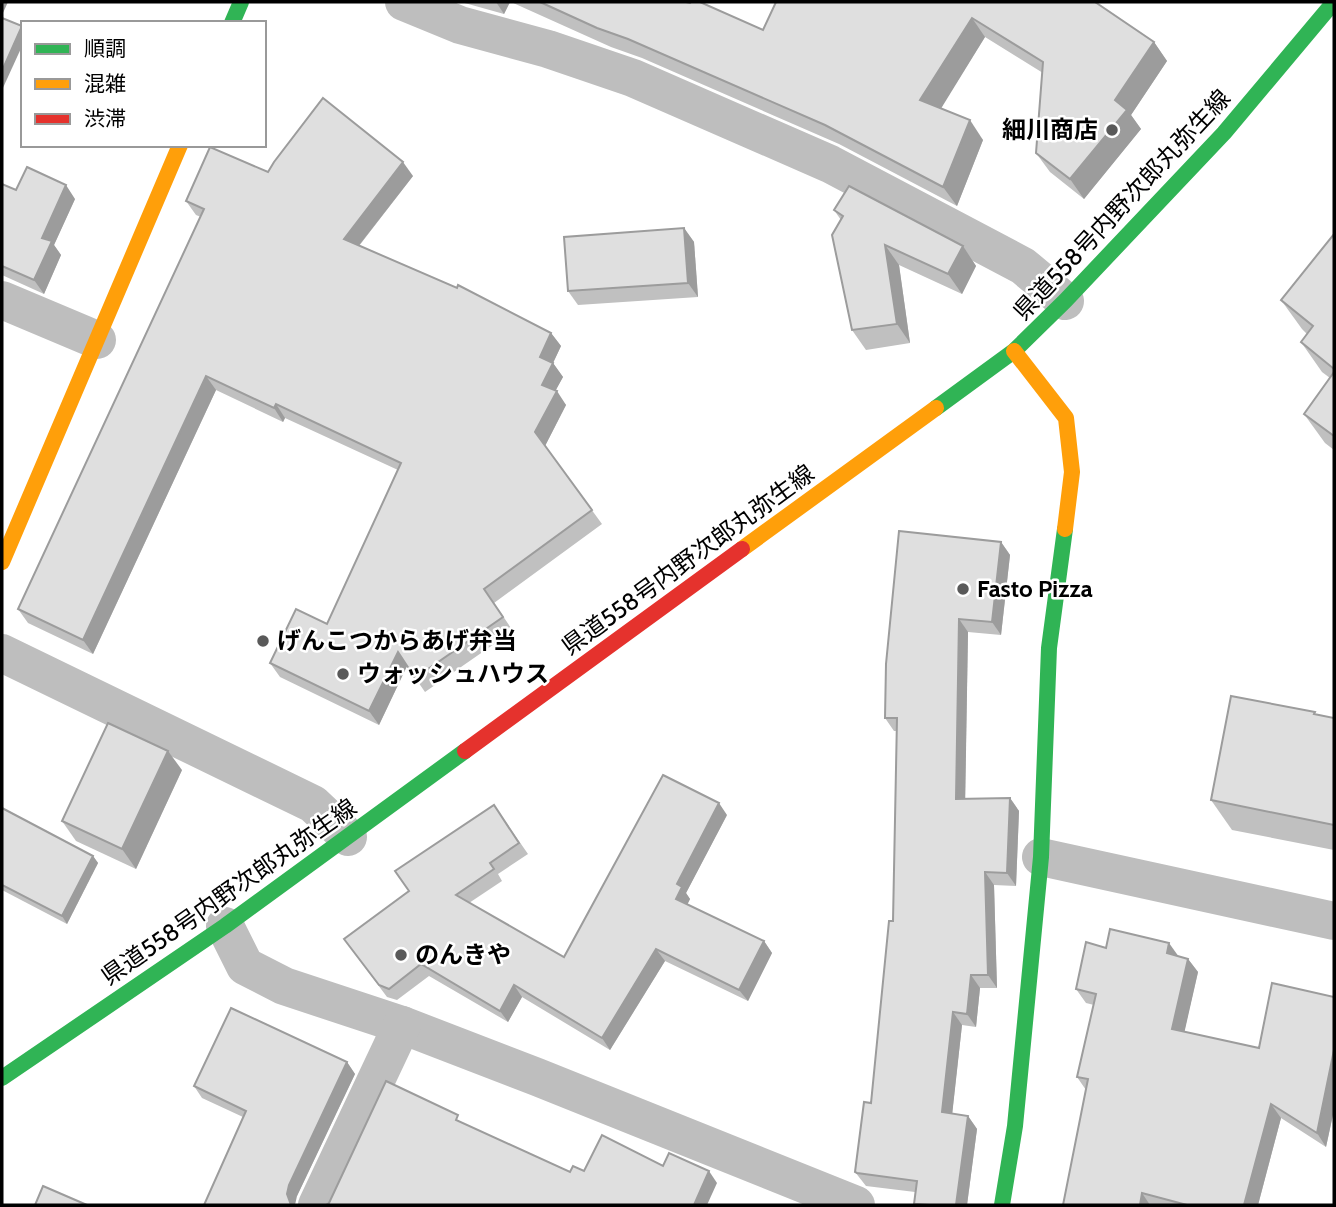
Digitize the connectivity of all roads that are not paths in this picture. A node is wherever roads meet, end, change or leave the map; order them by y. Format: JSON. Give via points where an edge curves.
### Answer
{"nodes":[{"id":1,"x":241,"y":2,"type":"edge"},
{"id":2,"x":404,"y":2,"type":"edge"},
{"id":3,"x":1334,"y":2,"type":"edge"},
{"id":4,"x":233,"y":21,"type":"edge"},
{"id":5,"x":179,"y":147,"type":"edge"},
{"id":6,"x":2,"y":300,"type":"edge"},
{"id":7,"x":1065,"y":301,"type":"junction"},
{"id":8,"x":97,"y":341,"type":"junction"},
{"id":9,"x":1014,"y":351,"type":"junction"},
{"id":10,"x":2,"y":562,"type":"edge"},
{"id":11,"x":2,"y":653,"type":"edge"},
{"id":12,"x":348,"y":837,"type":"junction"},
{"id":13,"x":1041,"y":857,"type":"junction"},
{"id":14,"x":1334,"y":921,"type":"edge"},
{"id":15,"x":225,"y":926,"type":"junction"},
{"id":16,"x":402,"y":1025,"type":"junction"},
{"id":17,"x":2,"y":1078,"type":"edge"},
{"id":18,"x":317,"y":1205,"type":"edge"},
{"id":19,"x":856,"y":1205,"type":"edge"},
{"id":20,"x":1003,"y":1205,"type":"edge"}],
"edges":[{"from":1,"to":4,"type":"main road"},
{"from":2,"to":7,"type":"street","via":[[460,25],[634,78],[830,164],[1023,266]]},
{"from":3,"to":7,"type":"main road","name":"県道558号内野次郎丸弥生線","via":[[1224,133]]},
{"from":5,"to":8,"type":"main road"},
{"from":6,"to":8,"type":"street"},
{"from":7,"to":9,"type":"main road","name":"県道558号内野次郎丸弥生線"},
{"from":8,"to":10,"type":"main road"},
{"from":9,"to":12,"type":"main road","name":"県道558号内野次郎丸弥生線"},
{"from":9,"to":13,"type":"main road","via":[[1066,418],[1072,472],[1049,648]]},
{"from":11,"to":12,"type":"street","via":[[313,804]]},
{"from":12,"to":15,"type":"main road","name":"県道558号内野次郎丸弥生線"},
{"from":13,"to":14,"type":"street"},
{"from":13,"to":20,"type":"main road"},
{"from":15,"to":16,"type":"street","via":[[245,966],[284,986]]},
{"from":15,"to":17,"type":"main road","name":"県道558号内野次郎丸弥生線"},
{"from":16,"to":18,"type":"street"},
{"from":16,"to":19,"type":"street"}]}
